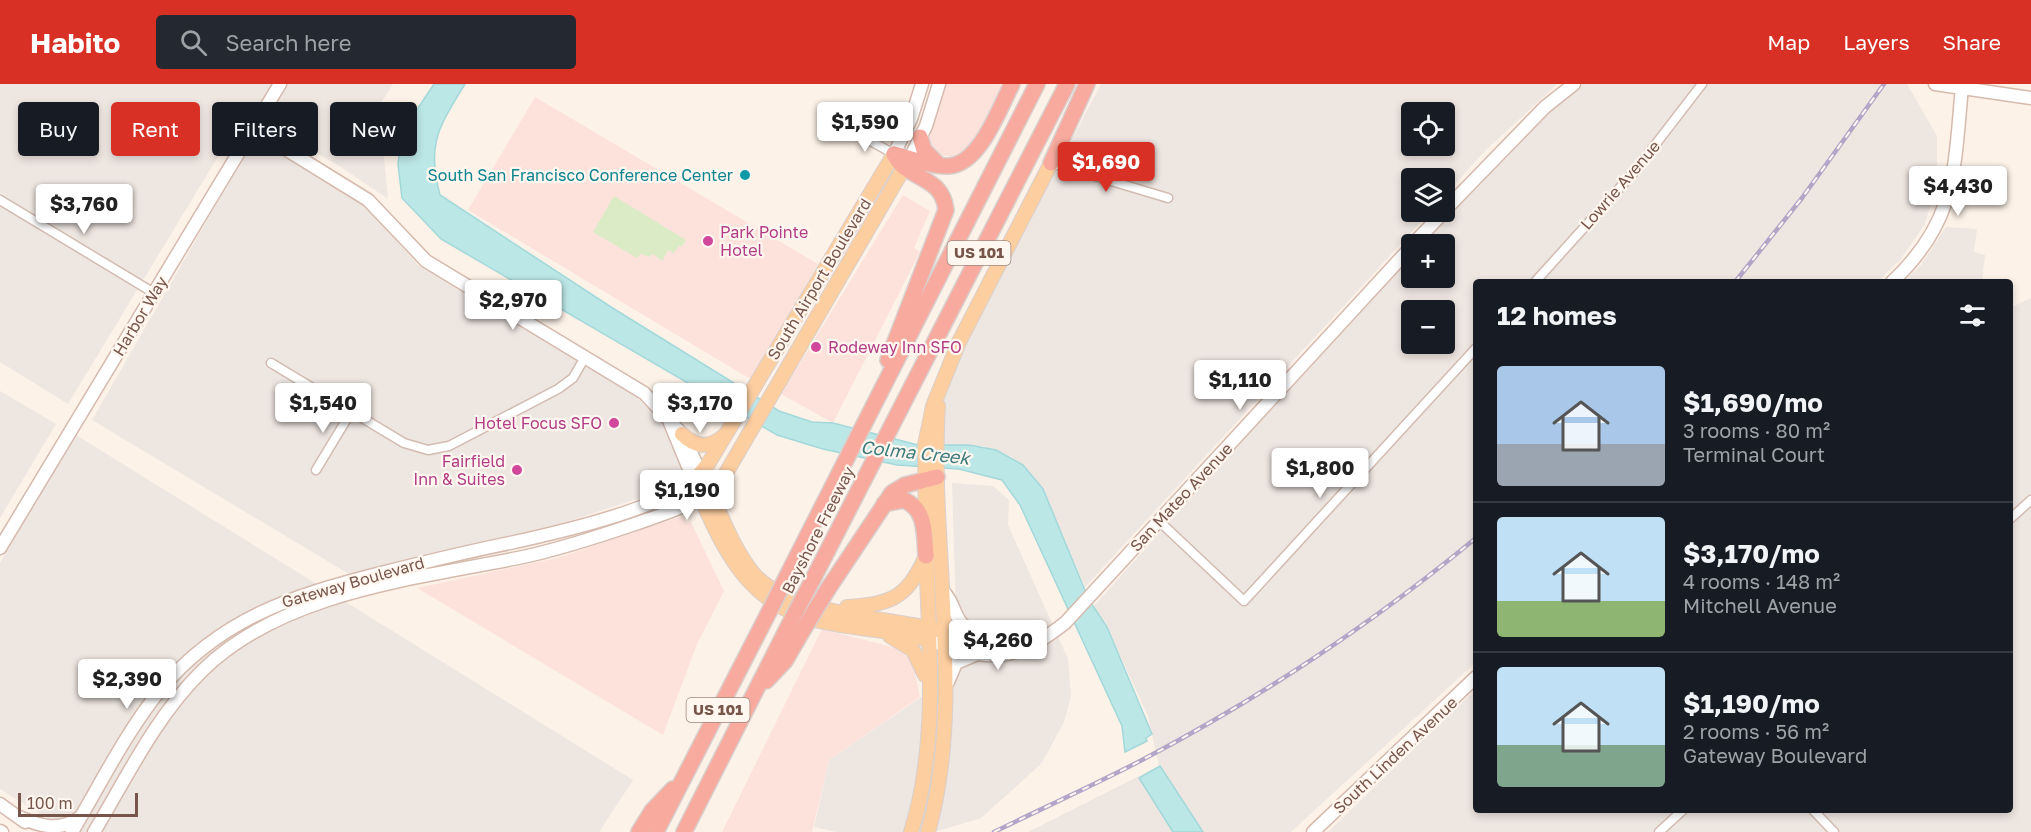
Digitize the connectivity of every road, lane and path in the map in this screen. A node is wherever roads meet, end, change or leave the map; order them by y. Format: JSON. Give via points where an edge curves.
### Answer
{"nodes":[{"id":1,"x":280,"y":84,"type":"edge"},
{"id":2,"x":922,"y":84,"type":"edge"},
{"id":3,"x":939,"y":84,"type":"edge"},
{"id":4,"x":1012,"y":84,"type":"edge"},
{"id":5,"x":1037,"y":84,"type":"edge"},
{"id":6,"x":1067,"y":84,"type":"edge"},
{"id":7,"x":1087,"y":84,"type":"edge"},
{"id":8,"x":1574,"y":84,"type":"edge"},
{"id":9,"x":1702,"y":84,"type":"edge"},
{"id":10,"x":1935,"y":84,"type":"edge"},
{"id":11,"x":1962,"y":85,"type":"edge"},
{"id":12,"x":2031,"y":98,"type":"edge"},
{"id":13,"x":269,"y":102,"type":"edge"},
{"id":14,"x":849,"y":129,"type":"dead end"},
{"id":15,"x":920,"y":137,"type":"junction"},
{"id":16,"x":894,"y":154,"type":"junction"},
{"id":17,"x":237,"y":156,"type":"edge"},
{"id":18,"x":297,"y":156,"type":"edge"},
{"id":19,"x":907,"y":163,"type":"junction"},
{"id":20,"x":1051,"y":163,"type":"junction"},
{"id":21,"x":939,"y":165,"type":"junction"},
{"id":22,"x":1168,"y":198,"type":"dead end"},
{"id":23,"x":0,"y":200,"type":"edge"},
{"id":24,"x":1455,"y":200,"type":"edge"},
{"id":25,"x":1434,"y":222,"type":"edge"},
{"id":26,"x":1422,"y":234,"type":"edge"},
{"id":27,"x":1401,"y":257,"type":"edge"},
{"id":28,"x":1538,"y":279,"type":"edge"},
{"id":29,"x":1895,"y":279,"type":"edge"},
{"id":30,"x":154,"y":293,"type":"junction"},
{"id":31,"x":1473,"y":351,"type":"edge"},
{"id":32,"x":585,"y":357,"type":"junction"},
{"id":33,"x":271,"y":363,"type":"dead end"},
{"id":34,"x":351,"y":412,"type":"junction"},
{"id":35,"x":667,"y":416,"type":"junction"},
{"id":36,"x":868,"y":417,"type":"junction"},
{"id":37,"x":728,"y":430,"type":"junction"},
{"id":38,"x":682,"y":434,"type":"junction"},
{"id":39,"x":316,"y":470,"type":"dead end"},
{"id":40,"x":931,"y":475,"type":"junction"},
{"id":41,"x":698,"y":477,"type":"junction"},
{"id":42,"x":706,"y":495,"type":"junction"},
{"id":43,"x":2031,"y":500,"type":"edge"},
{"id":44,"x":884,"y":504,"type":"junction"},
{"id":45,"x":2013,"y":516,"type":"edge"},
{"id":46,"x":1159,"y":521,"type":"junction"},
{"id":47,"x":0,"y":548,"type":"edge"},
{"id":48,"x":926,"y":556,"type":"junction"},
{"id":49,"x":943,"y":591,"type":"junction"},
{"id":50,"x":825,"y":608,"type":"junction"},
{"id":51,"x":799,"y":622,"type":"junction"},
{"id":52,"x":871,"y":629,"type":"junction"},
{"id":53,"x":928,"y":633,"type":"junction"},
{"id":54,"x":943,"y":638,"type":"junction"},
{"id":55,"x":1043,"y":638,"type":"junction"},
{"id":56,"x":996,"y":641,"type":"junction"},
{"id":57,"x":976,"y":655,"type":"junction"},
{"id":58,"x":1473,"y":680,"type":"edge"},
{"id":59,"x":945,"y":692,"type":"junction"},
{"id":60,"x":928,"y":701,"type":"junction"},
{"id":61,"x":0,"y":804,"type":"edge"},
{"id":62,"x":662,"y":808,"type":"junction"},
{"id":63,"x":86,"y":809,"type":"junction"},
{"id":64,"x":1680,"y":813,"type":"edge"},
{"id":65,"x":1816,"y":813,"type":"edge"},
{"id":66,"x":19,"y":817,"type":"junction"},
{"id":67,"x":686,"y":828,"type":"edge"},
{"id":68,"x":37,"y":832,"type":"edge"},
{"id":69,"x":72,"y":832,"type":"edge"},
{"id":70,"x":94,"y":832,"type":"edge"},
{"id":71,"x":639,"y":832,"type":"edge"},
{"id":72,"x":656,"y":832,"type":"edge"},
{"id":73,"x":911,"y":832,"type":"edge"},
{"id":74,"x":928,"y":832,"type":"edge"},
{"id":75,"x":1313,"y":832,"type":"edge"},
{"id":76,"x":1659,"y":832,"type":"edge"},
{"id":77,"x":1833,"y":832,"type":"edge"}],
"edges":[{"from":1,"to":13,"type":"main road","name":"Harbor Way"},
{"from":2,"to":16,"type":"main road","name":"South Airport Boulevard"},
{"from":3,"to":15,"type":"main road","name":"South Airport Boulevard"},
{"from":4,"to":21,"type":"highway","via":[[974,153],[961,164]]},
{"from":5,"to":36,"type":"highway","name":"Bayshore Freeway","number":"US 101"},
{"from":6,"to":51,"type":"highway","name":"Bayshore Freeway","number":"US 101","bridge":true,"via":[[812,581]]},
{"from":7,"to":20,"type":"highway"},
{"from":8,"to":24,"type":"main road","name":"San Mateo Avenue","via":[[1538,114]]},
{"from":9,"to":28,"type":"street","name":"Lowrie Avenue","via":[[1635,171]]},
{"from":10,"to":11,"type":"main road"},
{"from":11,"to":12,"type":"main road"},
{"from":11,"to":29,"type":"main road","via":[[1950,193],[1943,214],[1923,249]]},
{"from":14,"to":16,"type":"street"},
{"from":15,"to":19,"type":"main road","name":"South Airport Boulevard"},
{"from":15,"to":21,"type":"highway","via":[[924,150]]},
{"from":16,"to":19,"type":"highway"},
{"from":16,"to":37,"type":"main road","name":"South Airport Boulevard"},
{"from":17,"to":30,"type":"main road","name":"Harbor Way"},
{"from":18,"to":32,"type":"main road","via":[[368,200],[426,261]]},
{"from":19,"to":21,"type":"highway"},
{"from":19,"to":36,"type":"highway","via":[[942,193],[946,210],[906,307]]},
{"from":19,"to":42,"type":"main road","name":"South Airport Boulevard","via":[[722,480]]},
{"from":20,"to":22,"type":"street"},
{"from":20,"to":40,"type":"main road","via":[[939,389]]},
{"from":23,"to":30,"type":"street"},
{"from":25,"to":26,"type":"main road","name":"San Mateo Avenue"},
{"from":27,"to":46,"type":"main road","name":"San Mateo Avenue"},
{"from":30,"to":47,"type":"main road","name":"Harbor Way"},
{"from":31,"to":46,"type":"street","via":[[1244,601]]},
{"from":32,"to":34,"type":"street","via":[[573,378],[558,389],[440,449],[404,444]]},
{"from":32,"to":35,"type":"main road","via":[[644,393]]},
{"from":33,"to":34,"type":"street"},
{"from":34,"to":39,"type":"street"},
{"from":35,"to":38,"type":"main road"},
{"from":35,"to":41,"type":"main road"},
{"from":36,"to":62,"type":"highway","name":"Bayshore Freeway","number":"US 101","bridge":true,"via":[[684,778]]},
{"from":37,"to":38,"type":"main road","via":[[705,446],[696,445]]},
{"from":37,"to":41,"type":"main road","name":"South Airport Boulevard"},
{"from":38,"to":41,"type":"main road"},
{"from":40,"to":44,"type":"highway","via":[[898,488]]},
{"from":40,"to":48,"type":"main road"},
{"from":40,"to":49,"type":"main road"},
{"from":41,"to":42,"type":"main road"},
{"from":41,"to":63,"type":"main road","name":"Gateway Boulevard","via":[[664,498],[574,527],[315,590],[251,615],[203,648],[162,689]]},
{"from":42,"to":50,"type":"main road","via":[[744,560],[764,584],[790,599]]},
{"from":42,"to":52,"type":"main road","via":[[735,567],[762,595],[800,616]]},
{"from":42,"to":70,"type":"main road","name":"Gateway Boulevard","via":[[681,508],[581,542],[319,603],[259,628],[218,657],[184,690],[155,729]]},
{"from":43,"to":45,"type":"street"},
{"from":44,"to":48,"type":"highway","via":[[904,500],[916,507],[922,519]]},
{"from":44,"to":51,"type":"highway","bridge":true,"via":[[828,589]]},
{"from":46,"to":55,"type":"main road","name":"San Mateo Avenue","via":[[1070,618]]},
{"from":48,"to":50,"type":"main road","via":[[912,583],[898,597],[876,604]]},
{"from":48,"to":53,"type":"main road"},
{"from":49,"to":54,"type":"main road"},
{"from":49,"to":56,"type":"main road","via":[[961,624]]},
{"from":50,"to":53,"type":"main road"},
{"from":51,"to":67,"type":"highway","number":"US 101","via":[[785,661],[756,692]]},
{"from":52,"to":53,"type":"main road"},
{"from":52,"to":60,"type":"main road","via":[[898,640],[914,652],[924,673]]},
{"from":53,"to":54,"type":"main road"},
{"from":53,"to":60,"type":"main road"},
{"from":54,"to":56,"type":"main road"},
{"from":54,"to":57,"type":"main road","name":"San Mateo Avenue"},
{"from":54,"to":59,"type":"main road"},
{"from":55,"to":56,"type":"main road","via":[[1034,635]]},
{"from":55,"to":57,"type":"main road","name":"San Mateo Avenue","via":[[1018,653]]},
{"from":57,"to":59,"type":"main road","via":[[956,663]]},
{"from":58,"to":75,"type":"main road","name":"South Linden Avenue"},
{"from":59,"to":74,"type":"main road","via":[[941,770]]},
{"from":60,"to":73,"type":"main road","via":[[925,768]]},
{"from":61,"to":66,"type":"main road"},
{"from":62,"to":71,"type":"highway"},
{"from":62,"to":72,"type":"highway"},
{"from":63,"to":66,"type":"main road","via":[[71,824],[58,827],[40,826]]},
{"from":63,"to":69,"type":"main road","name":"Gateway Boulevard"},
{"from":64,"to":76,"type":"street"},
{"from":65,"to":77,"type":"street"},
{"from":66,"to":68,"type":"main road"}]}
